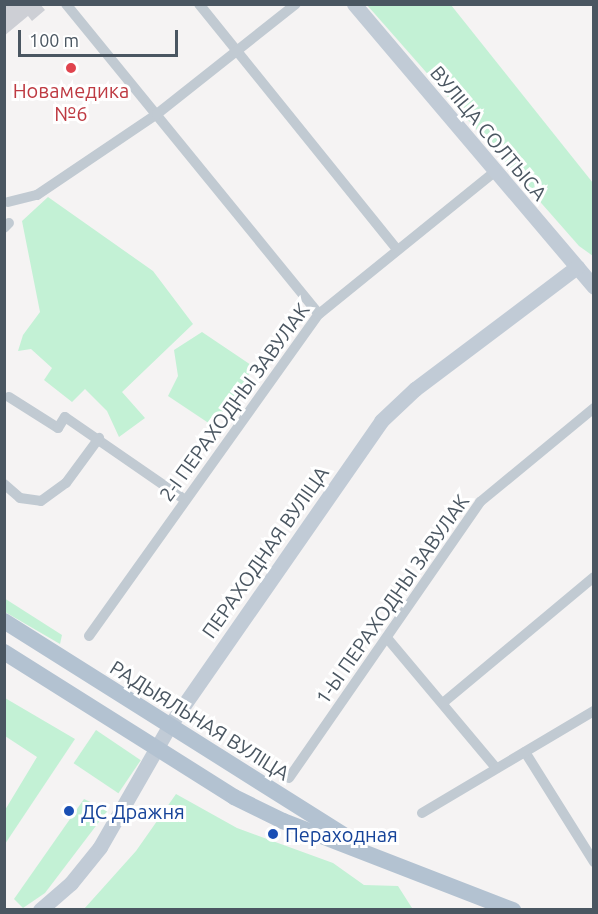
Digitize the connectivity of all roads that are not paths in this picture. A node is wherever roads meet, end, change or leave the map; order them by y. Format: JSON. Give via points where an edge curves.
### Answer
{"nodes":[{"id":1,"x":66,"y":4,"type":"edge"},
{"id":2,"x":199,"y":4,"type":"edge"},
{"id":3,"x":296,"y":4,"type":"edge"},
{"id":4,"x":354,"y":4,"type":"edge"},
{"id":5,"x":237,"y":52,"type":"junction"},
{"id":6,"x":157,"y":114,"type":"junction"},
{"id":7,"x":493,"y":173,"type":"junction"},
{"id":8,"x":8,"y":202,"type":"dead end"},
{"id":9,"x":397,"y":249,"type":"junction"},
{"id":10,"x":577,"y":267,"type":"junction"},
{"id":11,"x":594,"y":287,"type":"edge"},
{"id":12,"x":319,"y":314,"type":"junction"},
{"id":13,"x":9,"y":397,"type":"dead end"},
{"id":14,"x":594,"y":408,"type":"edge"},
{"id":15,"x":99,"y":438,"type":"junction"},
{"id":16,"x":4,"y":483,"type":"edge"},
{"id":17,"x":184,"y":499,"type":"junction"},
{"id":18,"x":594,"y":577,"type":"edge"},
{"id":19,"x":4,"y":621,"type":"edge"},
{"id":20,"x":89,"y":636,"type":"dead end"},
{"id":21,"x":387,"y":638,"type":"junction"},
{"id":22,"x":4,"y":652,"type":"edge"},
{"id":23,"x":444,"y":702,"type":"junction"},
{"id":24,"x":594,"y":711,"type":"edge"},
{"id":25,"x":171,"y":725,"type":"junction"},
{"id":26,"x":158,"y":748,"type":"junction"},
{"id":27,"x":525,"y":752,"type":"junction"},
{"id":28,"x":496,"y":768,"type":"junction"},
{"id":29,"x":289,"y":778,"type":"dead end"},
{"id":30,"x":422,"y":813,"type":"dead end"},
{"id":31,"x":374,"y":854,"type":"junction"},
{"id":32,"x":594,"y":862,"type":"edge"},
{"id":33,"x":40,"y":909,"type":"edge"},
{"id":34,"x":513,"y":909,"type":"edge"}],
"edges":[{"from":1,"to":6,"type":"street"},
{"from":2,"to":5,"type":"street"},
{"from":3,"to":5,"type":"street"},
{"from":4,"to":7,"type":"street","name":"ВУЛІЦА СОЛТЫСА"},
{"from":5,"to":6,"type":"street"},
{"from":5,"to":9,"type":"street"},
{"from":6,"to":8,"type":"street","via":[[37,195]]},
{"from":6,"to":12,"type":"street"},
{"from":7,"to":9,"type":"street","name":"2-І ПЕРАХОДНЫ ЗАВУЛАК"},
{"from":7,"to":10,"type":"street","name":"ВУЛІЦА СОЛТЫСА"},
{"from":9,"to":12,"type":"street","name":"2-І ПЕРАХОДНЫ ЗАВУЛАК"},
{"from":10,"to":11,"type":"street","name":"ВУЛІЦА СОЛТЫСА"},
{"from":10,"to":25,"type":"street","name":"ПЕРАХОДНАЯ ВУЛІЦА","via":[[415,389],[381,421]]},
{"from":12,"to":17,"type":"street","name":"2-І ПЕРАХОДНЫ ЗАВУЛАК"},
{"from":13,"to":15,"type":"street","via":[[58,428],[65,417]]},
{"from":14,"to":21,"type":"street","name":"1-Ы ПЕРАХОДНЫ ЗАВУЛАК","via":[[480,502]]},
{"from":15,"to":16,"type":"street","via":[[66,483],[41,501],[20,498]]},
{"from":15,"to":17,"type":"street"},
{"from":17,"to":20,"type":"street","name":"2-І ПЕРАХОДНЫ ЗАВУЛАК"},
{"from":18,"to":23,"type":"street"},
{"from":19,"to":25,"type":"main road","name":"РАДЫЯЛЬНАЯ ВУЛІЦА"},
{"from":21,"to":23,"type":"street"},
{"from":21,"to":29,"type":"street","name":"1-Ы ПЕРАХОДНЫ ЗАВУЛАК"},
{"from":22,"to":26,"type":"main road","name":"РАДЫЯЛЬНАЯ ВУЛІЦА"},
{"from":23,"to":28,"type":"street"},
{"from":24,"to":27,"type":"street"},
{"from":25,"to":26,"type":"street","name":"ПЕРАХОДНАЯ ВУЛІЦА"},
{"from":25,"to":31,"type":"main road","name":"РАДЫЯЛЬНАЯ ВУЛІЦА"},
{"from":26,"to":31,"type":"main road","name":"РАДЫЯЛЬНАЯ ВУЛІЦА","via":[[280,820]]},
{"from":26,"to":33,"type":"street","name":"ПЕРАХОДНАЯ ВУЛІЦА","via":[[100,847],[71,883]]},
{"from":27,"to":28,"type":"street"},
{"from":27,"to":32,"type":"street"},
{"from":28,"to":30,"type":"street"},
{"from":31,"to":34,"type":"main road","name":"РАДЫЯЛЬНАЯ ВУЛІЦА"}]}
